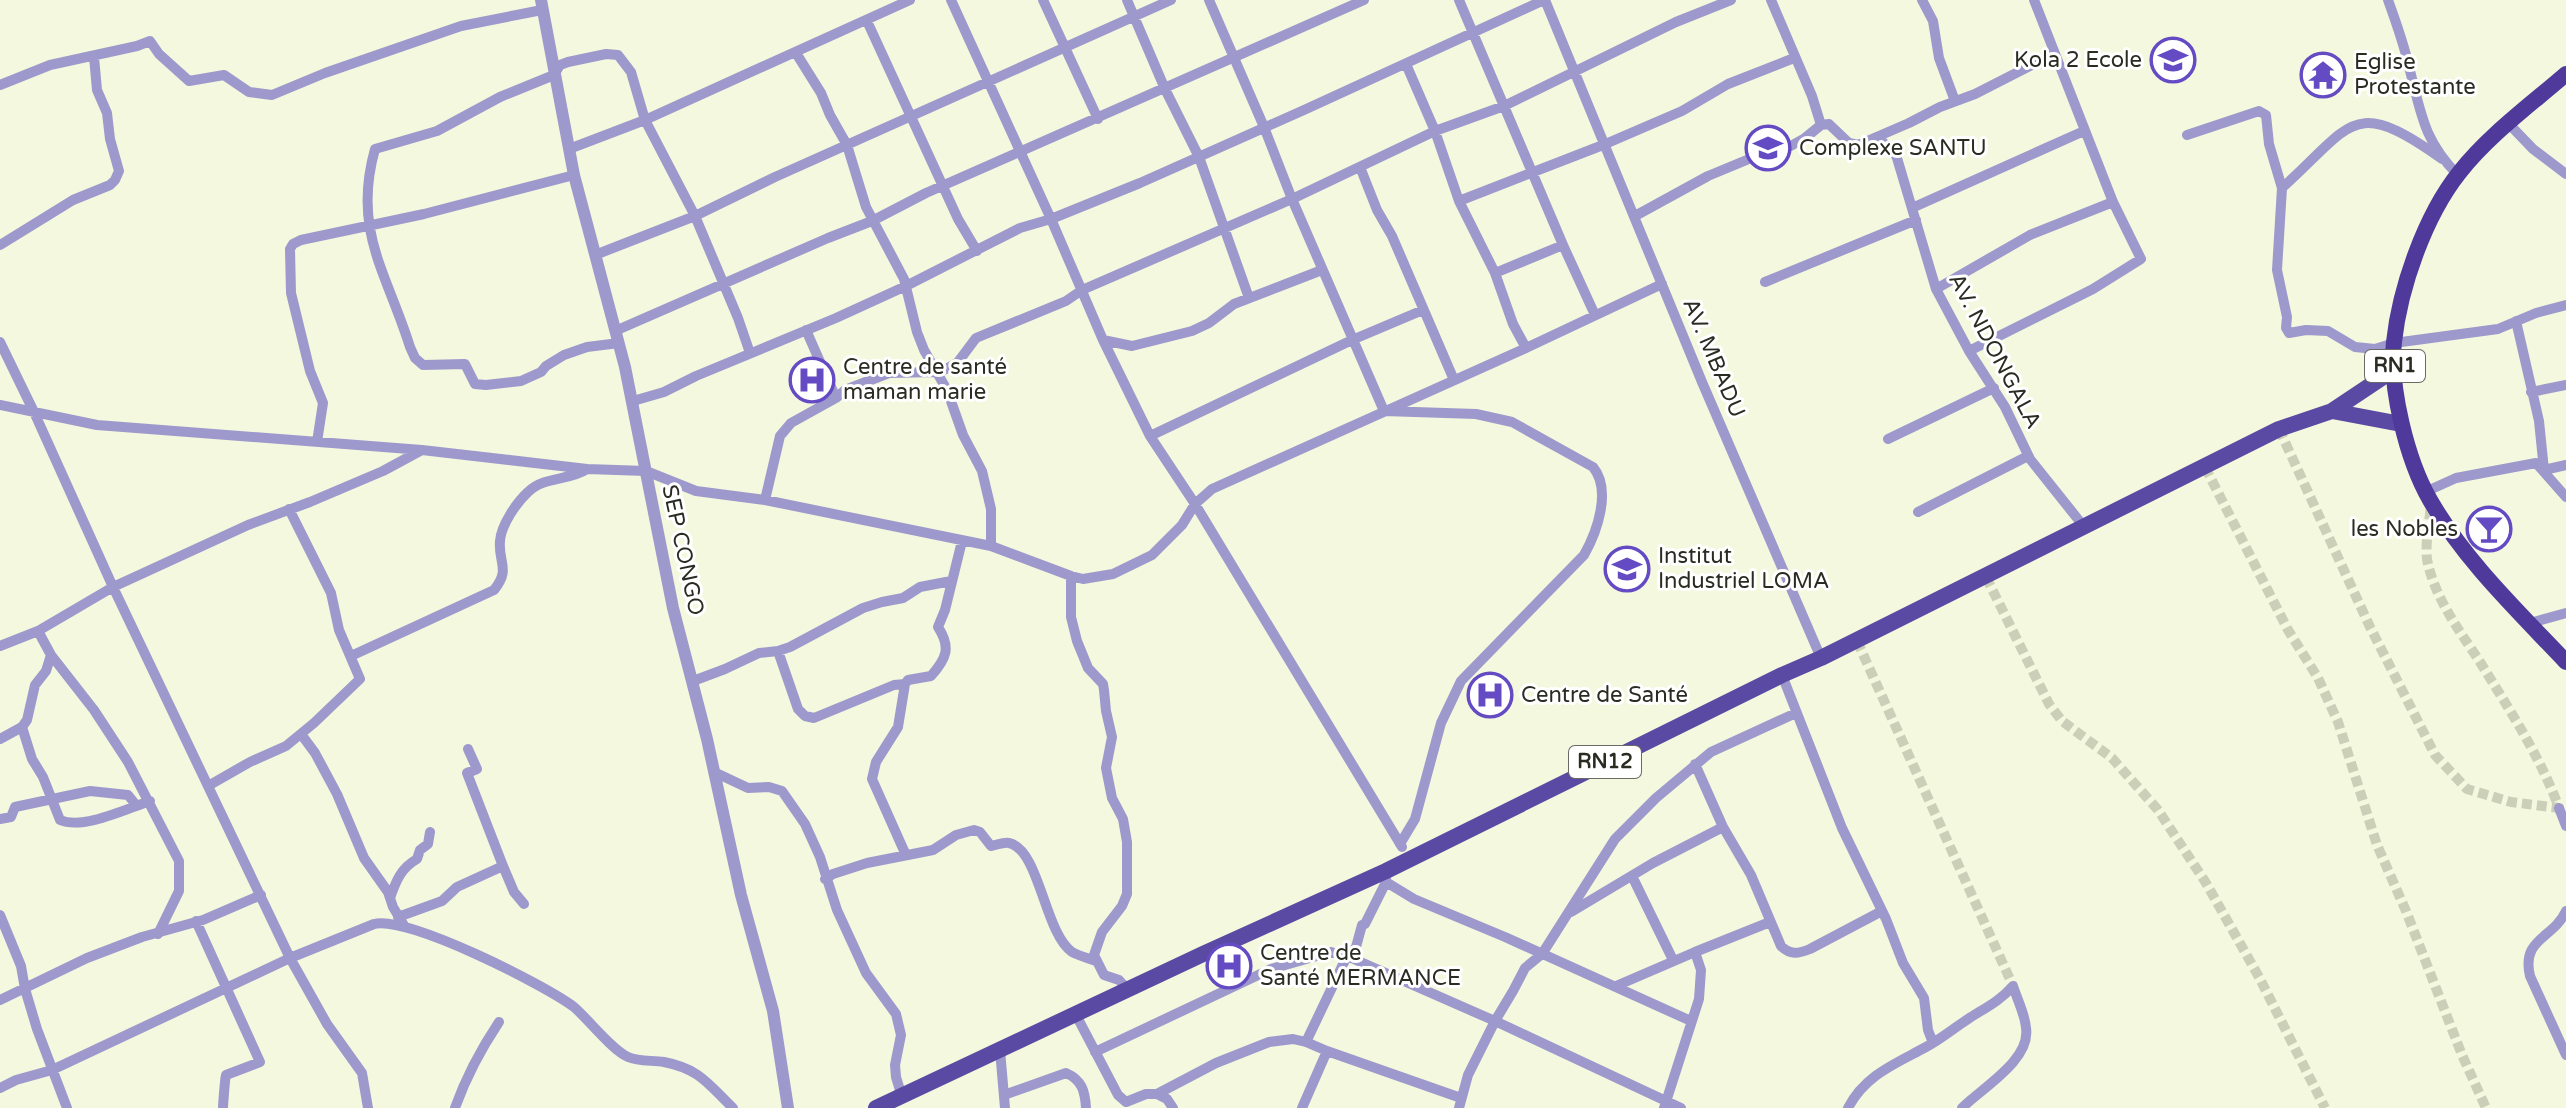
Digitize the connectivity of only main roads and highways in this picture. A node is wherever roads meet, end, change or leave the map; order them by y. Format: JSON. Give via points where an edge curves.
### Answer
{"nodes":[{"id":1,"x":2566,"y":74,"type":"edge"},
{"id":2,"x":2395,"y":369,"type":"junction"},
{"id":3,"x":2332,"y":411,"type":"junction"},
{"id":4,"x":2401,"y":424,"type":"junction"},
{"id":5,"x":2566,"y":662,"type":"edge"},
{"id":6,"x":876,"y":1108,"type":"edge"}],
"edges":[{"from":1,"to":2,"type":"highway","number":"RN1","via":[[2485,145],[2431,218],[2404,295],[2394,343]]},
{"from":2,"to":3,"type":"main road","number":"RN12"},
{"from":2,"to":4,"type":"highway","number":"RN1"},
{"from":3,"to":4,"type":"main road","number":"RN12"},
{"from":3,"to":6,"type":"main road","number":"RN12","via":[[2279,429],[1409,860],[1386,876]]},
{"from":4,"to":5,"type":"highway","number":"RN1","via":[[2425,492],[2462,547]]}]}
